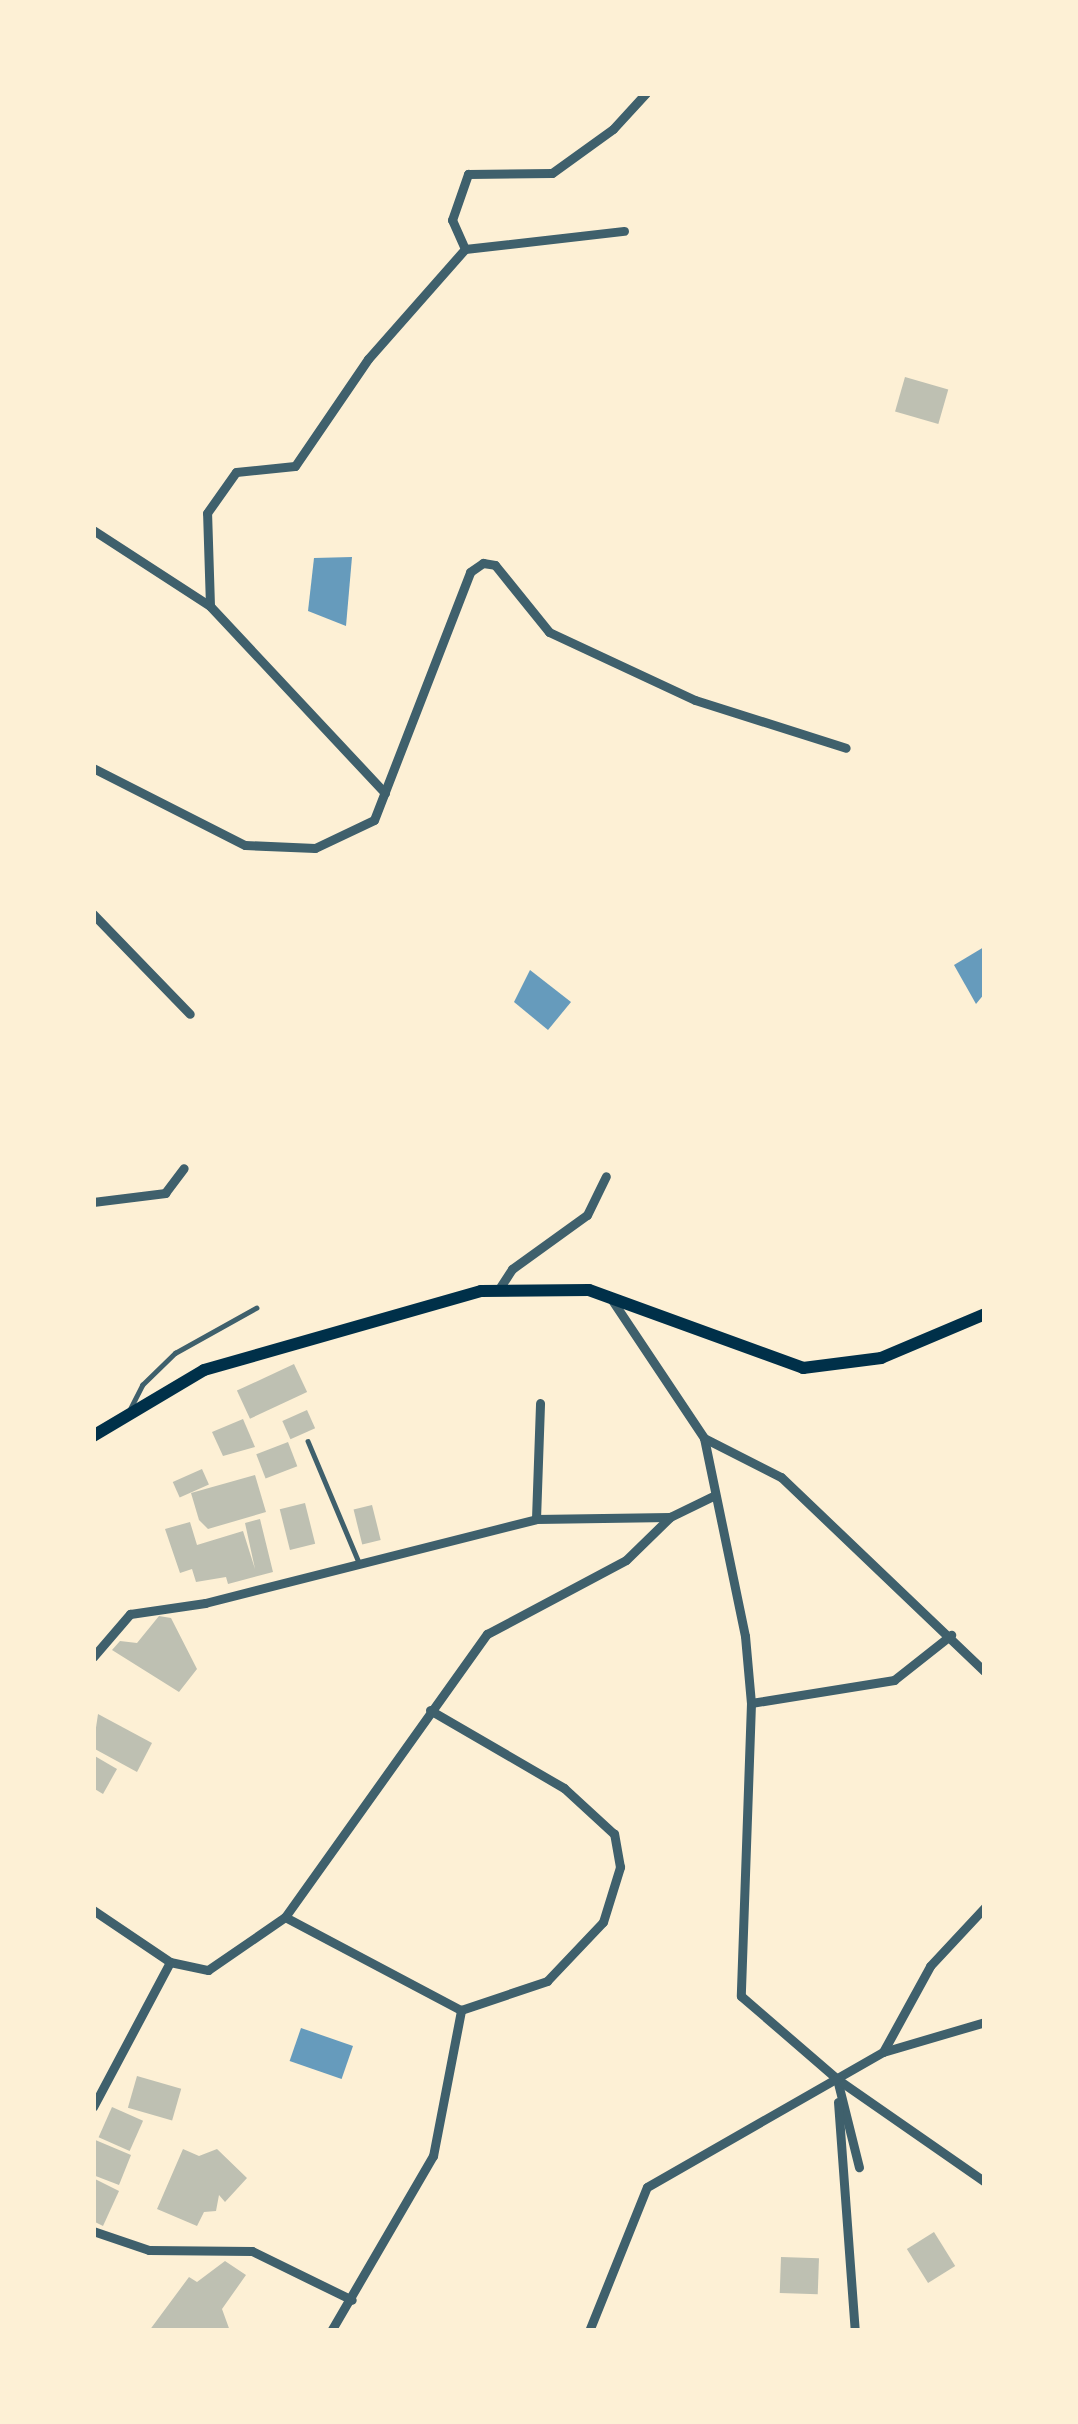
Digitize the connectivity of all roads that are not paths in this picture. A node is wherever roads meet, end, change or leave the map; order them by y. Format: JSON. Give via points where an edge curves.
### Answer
{"nodes":[{"id":1,"x":646,"y":93,"type":"edge"},
{"id":2,"x":624,"y":231,"type":"dead end"},
{"id":3,"x":465,"y":249,"type":"junction"},
{"id":4,"x":93,"y":530,"type":"edge"},
{"id":5,"x":209,"y":606,"type":"junction"},
{"id":6,"x":847,"y":748,"type":"dead end"},
{"id":7,"x":93,"y":768,"type":"edge"},
{"id":8,"x":385,"y":793,"type":"junction"},
{"id":9,"x":93,"y":914,"type":"edge"},
{"id":10,"x":190,"y":1014,"type":"dead end"},
{"id":11,"x":184,"y":1168,"type":"dead end"},
{"id":12,"x":606,"y":1176,"type":"dead end"},
{"id":13,"x":93,"y":1202,"type":"edge"},
{"id":14,"x":500,"y":1289,"type":"junction"},
{"id":15,"x":609,"y":1295,"type":"junction"},
{"id":16,"x":256,"y":1308,"type":"dead end"},
{"id":17,"x":985,"y":1314,"type":"edge"},
{"id":18,"x":540,"y":1402,"type":"dead end"},
{"id":19,"x":130,"y":1409,"type":"junction"},
{"id":20,"x":93,"y":1436,"type":"edge"},
{"id":21,"x":704,"y":1438,"type":"junction"},
{"id":22,"x":308,"y":1441,"type":"dead end"},
{"id":23,"x":713,"y":1496,"type":"junction"},
{"id":24,"x":670,"y":1517,"type":"junction"},
{"id":25,"x":536,"y":1519,"type":"junction"},
{"id":26,"x":358,"y":1560,"type":"junction"},
{"id":27,"x":951,"y":1635,"type":"junction"},
{"id":28,"x":93,"y":1657,"type":"edge"},
{"id":29,"x":985,"y":1672,"type":"edge"},
{"id":30,"x":751,"y":1703,"type":"junction"},
{"id":31,"x":430,"y":1710,"type":"junction"},
{"id":32,"x":985,"y":1907,"type":"edge"},
{"id":33,"x":93,"y":1910,"type":"edge"},
{"id":34,"x":285,"y":1917,"type":"junction"},
{"id":35,"x":170,"y":1962,"type":"junction"},
{"id":36,"x":461,"y":2010,"type":"junction"},
{"id":37,"x":985,"y":2022,"type":"edge"},
{"id":38,"x":883,"y":2052,"type":"junction"},
{"id":39,"x":837,"y":2079,"type":"junction"},
{"id":40,"x":93,"y":2107,"type":"edge"},
{"id":41,"x":859,"y":2167,"type":"dead end"},
{"id":42,"x":985,"y":2182,"type":"edge"},
{"id":43,"x":93,"y":2231,"type":"edge"},
{"id":44,"x":352,"y":2300,"type":"junction"},
{"id":45,"x":331,"y":2331,"type":"edge"},
{"id":46,"x":589,"y":2331,"type":"edge"},
{"id":47,"x":855,"y":2331,"type":"edge"}],
"edges":[{"from":1,"to":3,"type":"street","via":[[614,129],[552,173],[468,175],[452,220]]},
{"from":2,"to":3,"type":"street"},
{"from":3,"to":5,"type":"street","via":[[368,359],[295,466],[236,472],[219,490],[207,513]]},
{"from":4,"to":5,"type":"street"},
{"from":5,"to":8,"type":"street"},
{"from":6,"to":8,"type":"street","via":[[695,700],[550,632],[495,565],[483,562],[470,572]]},
{"from":7,"to":8,"type":"street","via":[[245,845],[315,848],[374,820]]},
{"from":9,"to":10,"type":"street"},
{"from":11,"to":13,"type":"street","via":[[165,1193]]},
{"from":12,"to":14,"type":"street","via":[[587,1215],[512,1269]]},
{"from":14,"to":15,"type":"main road"},
{"from":14,"to":19,"type":"main road","via":[[204,1370]]},
{"from":15,"to":17,"type":"main road","via":[[803,1368],[881,1358]]},
{"from":15,"to":21,"type":"street"},
{"from":16,"to":19,"type":"lane","via":[[175,1353]]},
{"from":18,"to":25,"type":"street"},
{"from":19,"to":20,"type":"main road"},
{"from":21,"to":23,"type":"street"},
{"from":21,"to":27,"type":"street","via":[[781,1477]]},
{"from":22,"to":26,"type":"lane"},
{"from":23,"to":24,"type":"street"},
{"from":23,"to":30,"type":"street","via":[[745,1636]]},
{"from":24,"to":25,"type":"street"},
{"from":24,"to":31,"type":"street","via":[[626,1559],[487,1634]]},
{"from":25,"to":26,"type":"street"},
{"from":26,"to":28,"type":"street","via":[[205,1603],[130,1614]]},
{"from":27,"to":29,"type":"street"},
{"from":27,"to":30,"type":"street","via":[[894,1680]]},
{"from":30,"to":39,"type":"street","via":[[741,1996]]},
{"from":31,"to":34,"type":"street"},
{"from":31,"to":36,"type":"street","via":[[564,1789],[614,1834],[620,1867],[603,1922],[547,1981]]},
{"from":32,"to":38,"type":"street","via":[[930,1966]]},
{"from":33,"to":35,"type":"street"},
{"from":34,"to":35,"type":"street","via":[[208,1970]]},
{"from":34,"to":36,"type":"street"},
{"from":35,"to":40,"type":"street"},
{"from":36,"to":44,"type":"street","via":[[433,2156]]},
{"from":37,"to":38,"type":"street"},
{"from":38,"to":39,"type":"street"},
{"from":39,"to":41,"type":"street"},
{"from":39,"to":42,"type":"street"},
{"from":39,"to":46,"type":"street","via":[[647,2187]]},
{"from":39,"to":47,"type":"street"},
{"from":43,"to":44,"type":"street","via":[[149,2250],[252,2251]]},
{"from":44,"to":45,"type":"street"}]}
